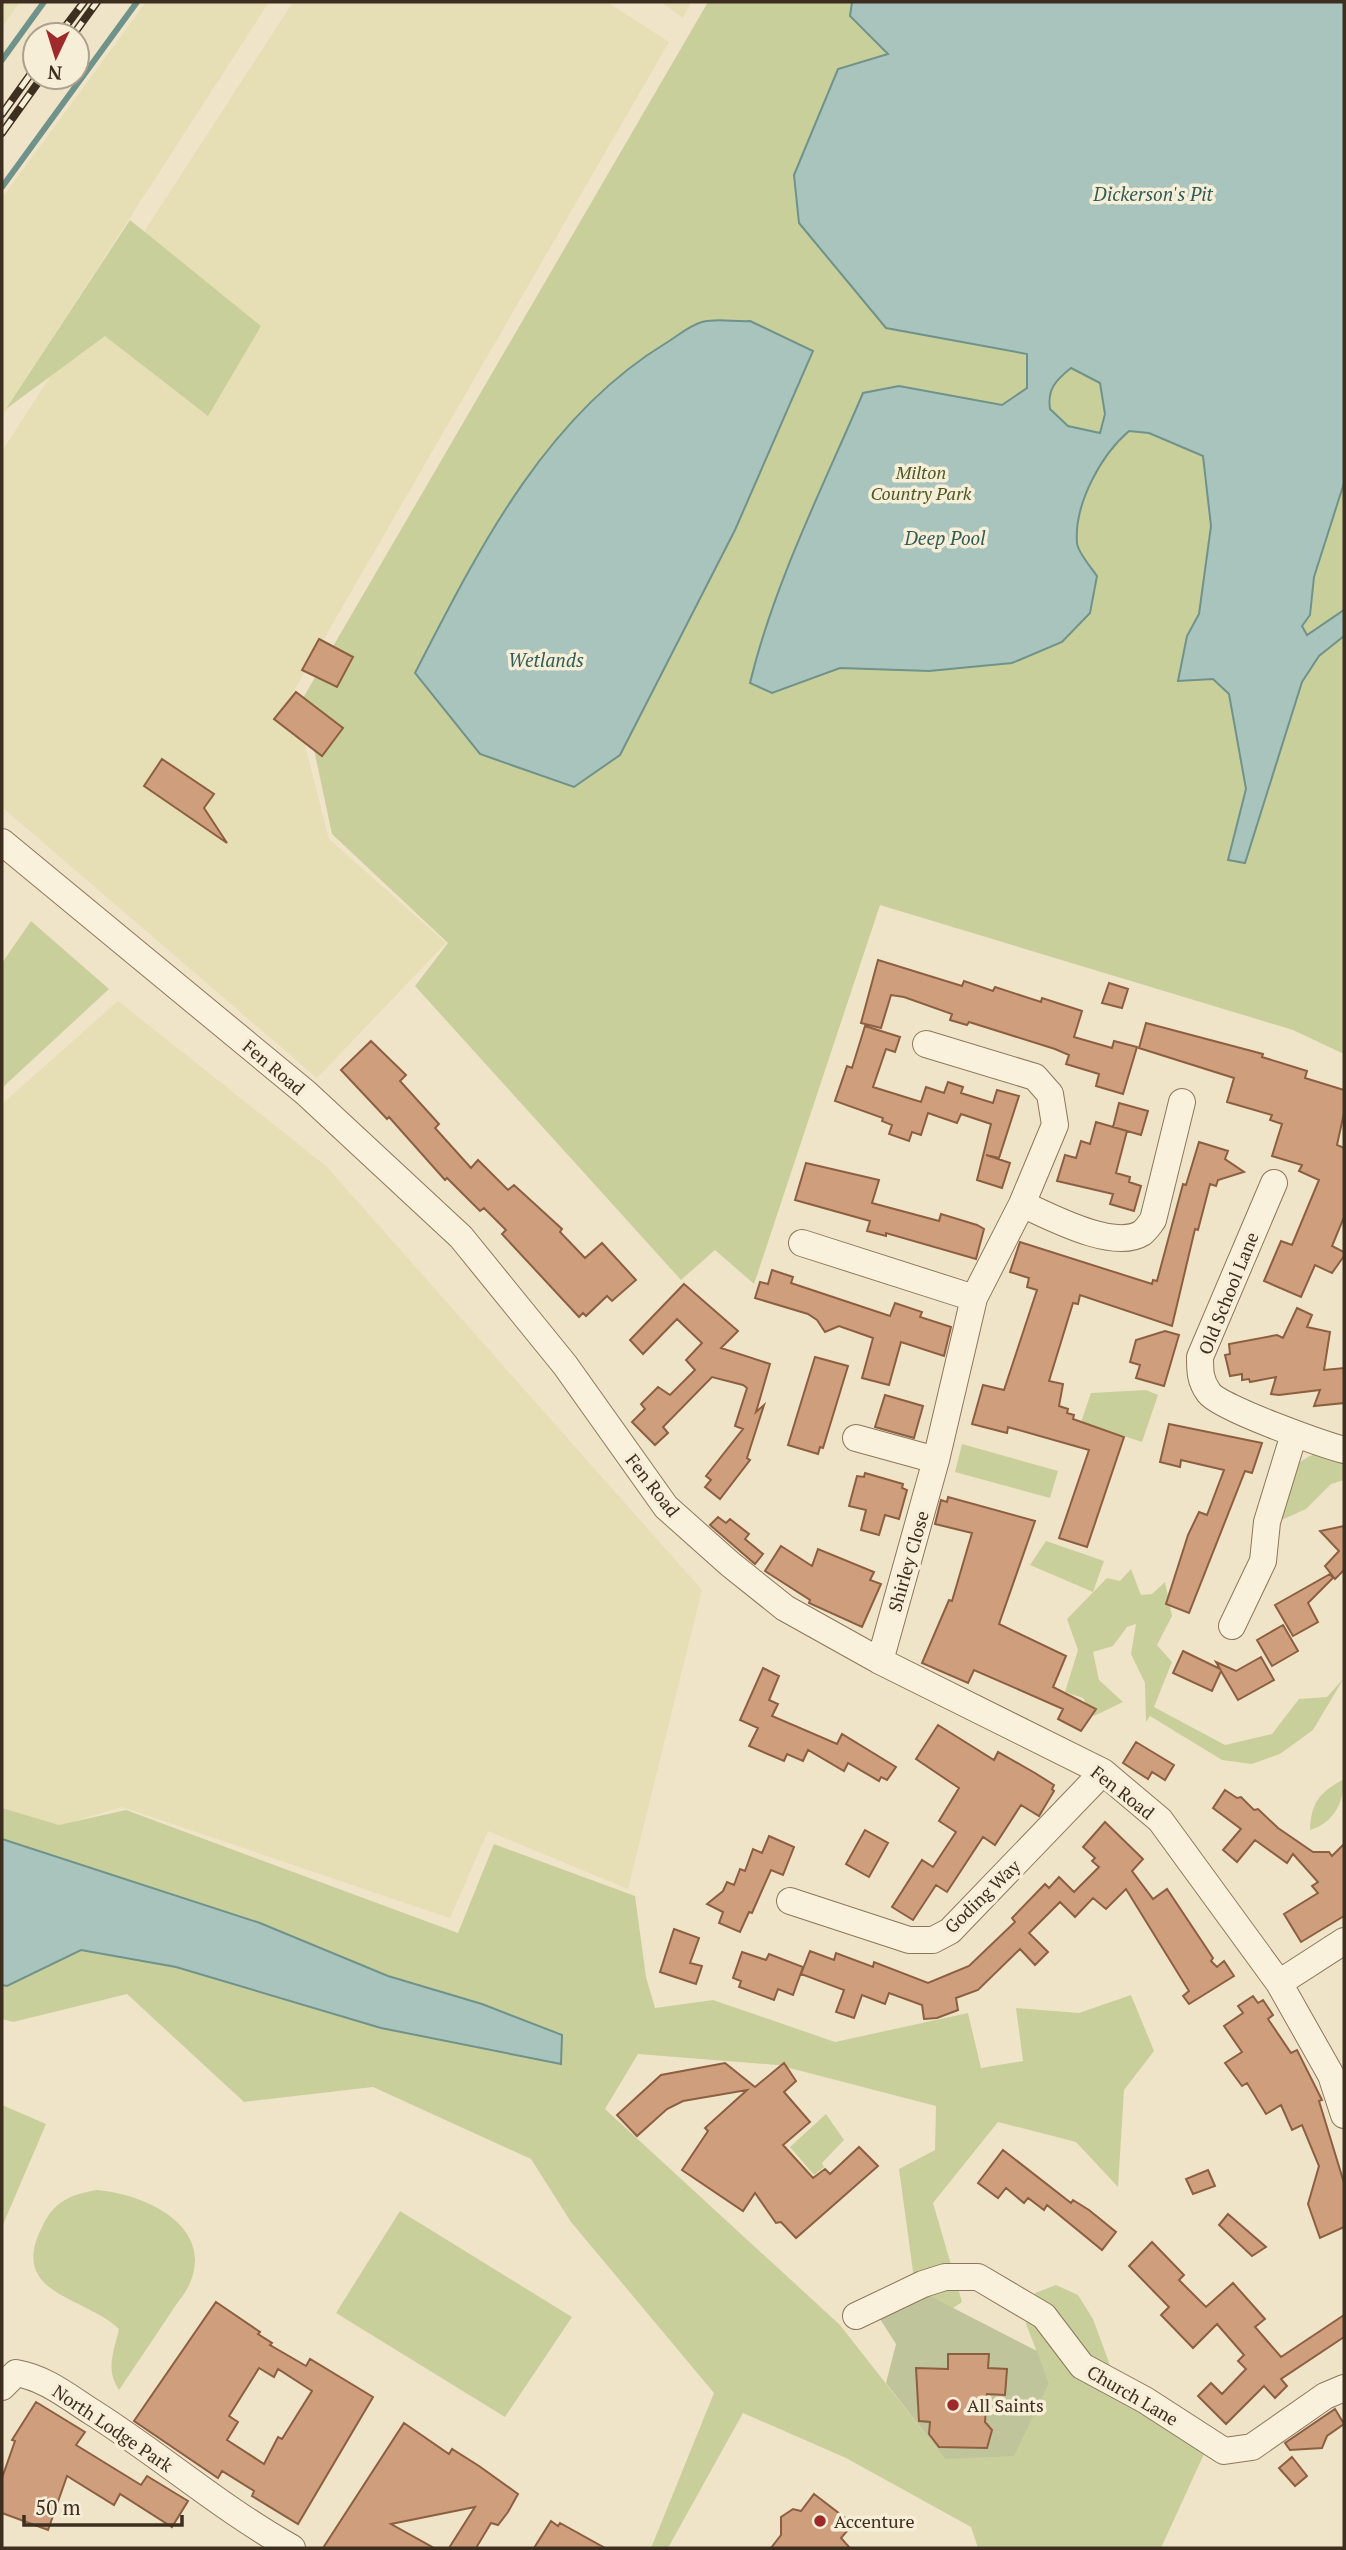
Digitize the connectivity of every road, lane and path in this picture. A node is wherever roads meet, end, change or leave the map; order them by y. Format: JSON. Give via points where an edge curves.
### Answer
{"nodes":[{"id":1,"x":2,"y":842,"type":"edge"},
{"id":2,"x":926,"y":1044,"type":"dead end"},
{"id":3,"x":1182,"y":1102,"type":"dead end"},
{"id":4,"x":1274,"y":1183,"type":"dead end"},
{"id":5,"x":1022,"y":1204,"type":"junction"},
{"id":6,"x":803,"y":1243,"type":"dead end"},
{"id":7,"x":974,"y":1298,"type":"junction"},
{"id":8,"x":1294,"y":1434,"type":"junction"},
{"id":9,"x":856,"y":1438,"type":"dead end"},
{"id":10,"x":1344,"y":1450,"type":"edge"},
{"id":11,"x":936,"y":1460,"type":"junction"},
{"id":12,"x":1232,"y":1626,"type":"dead end"},
{"id":13,"x":880,"y":1661,"type":"junction"},
{"id":14,"x":1103,"y":1772,"type":"junction"},
{"id":15,"x":790,"y":1901,"type":"dead end"},
{"id":16,"x":1344,"y":1941,"type":"edge"},
{"id":17,"x":1279,"y":1983,"type":"junction"},
{"id":18,"x":1344,"y":2115,"type":"edge"},
{"id":19,"x":856,"y":2316,"type":"dead end"},
{"id":20,"x":2,"y":2386,"type":"edge"},
{"id":21,"x":1344,"y":2388,"type":"edge"},
{"id":22,"x":292,"y":2548,"type":"edge"}],
"edges":[{"from":1,"to":13,"type":"street","name":"Fen Road","via":[[306,1093],[461,1237],[565,1365],[666,1507],[786,1608]]},
{"from":2,"to":5,"type":"street","name":"Shirley Close","via":[[1035,1077],[1050,1094],[1055,1125]]},
{"from":3,"to":5,"type":"street","via":[[1153,1220],[1141,1233],[1122,1238],[1078,1229]]},
{"from":4,"to":8,"type":"street","name":"Old School Lane","via":[[1200,1357],[1200,1379],[1210,1396]]},
{"from":5,"to":7,"type":"street","name":"Shirley Close"},
{"from":6,"to":7,"type":"street"},
{"from":7,"to":11,"type":"street","name":"Shirley Close"},
{"from":8,"to":10,"type":"street","name":"Old School Lane"},
{"from":8,"to":12,"type":"street","via":[[1267,1522],[1263,1561]]},
{"from":9,"to":11,"type":"street"},
{"from":11,"to":13,"type":"street","name":"Shirley Close"},
{"from":13,"to":14,"type":"street","name":"Fen Road"},
{"from":14,"to":15,"type":"street","name":"Goding Way","via":[[950,1931],[933,1940],[909,1940]]},
{"from":14,"to":17,"type":"street","name":"Fen Road","via":[[1160,1821]]},
{"from":16,"to":17,"type":"street"},
{"from":17,"to":18,"type":"street","name":"Fen Road","via":[[1331,2075]]},
{"from":19,"to":21,"type":"street","name":"Church Lane","via":[[923,2284],[946,2277],[978,2277],[1044,2316],[1082,2366],[1224,2451],[1252,2447],[1325,2396]]},
{"from":20,"to":22,"type":"street","name":"North Lodge Park","via":[[16,2373],[36,2377]]}]}
